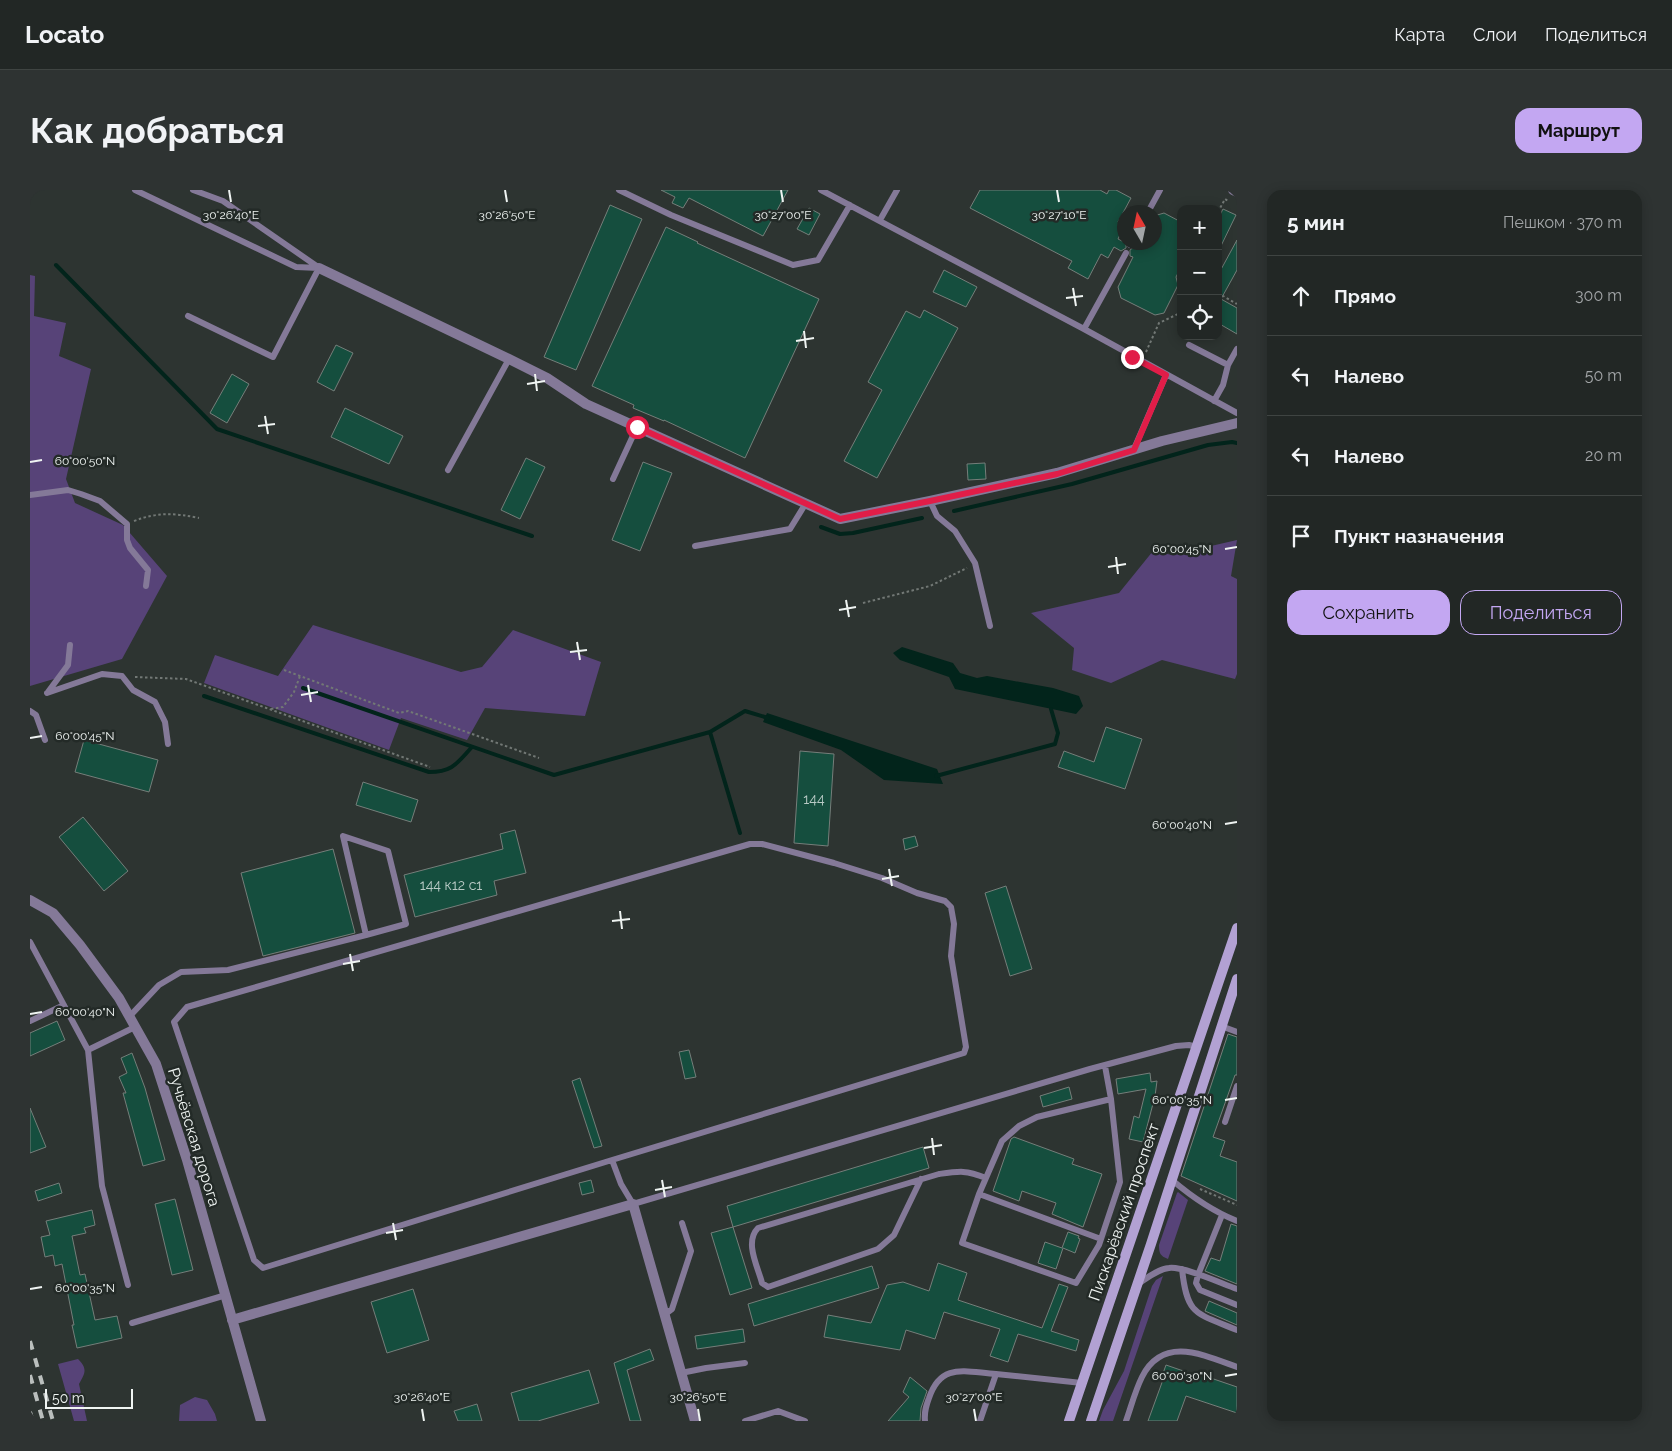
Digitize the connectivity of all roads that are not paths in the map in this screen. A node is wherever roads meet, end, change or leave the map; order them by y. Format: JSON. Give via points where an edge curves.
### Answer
{"nodes":[{"id":1,"x":134,"y":190,"type":"edge"},
{"id":2,"x":193,"y":190,"type":"edge"},
{"id":3,"x":619,"y":190,"type":"edge"},
{"id":4,"x":820,"y":190,"type":"edge"},
{"id":5,"x":897,"y":190,"type":"edge"},
{"id":6,"x":1160,"y":190,"type":"edge"},
{"id":7,"x":1233,"y":190,"type":"edge"},
{"id":8,"x":1237,"y":192,"type":"edge"},
{"id":9,"x":850,"y":205,"type":"junction"},
{"id":10,"x":1152,"y":205,"type":"edge"},
{"id":11,"x":880,"y":220,"type":"junction"},
{"id":12,"x":1126,"y":253,"type":"dead end"},
{"id":13,"x":319,"y":268,"type":"junction"},
{"id":14,"x":188,"y":316,"type":"dead end"},
{"id":15,"x":1084,"y":329,"type":"junction"},
{"id":16,"x":1189,"y":345,"type":"dead end"},
{"id":17,"x":1237,"y":349,"type":"edge"},
{"id":18,"x":509,"y":358,"type":"junction"},
{"id":19,"x":1228,"y":365,"type":"junction"},
{"id":20,"x":1166,"y":375,"type":"junction"},
{"id":21,"x":1214,"y":401,"type":"junction"},
{"id":22,"x":1237,"y":413,"type":"edge"},
{"id":23,"x":1237,"y":423,"type":"edge"},
{"id":24,"x":637,"y":427,"type":"junction"},
{"id":25,"x":1134,"y":450,"type":"junction"},
{"id":26,"x":448,"y":470,"type":"dead end"},
{"id":27,"x":613,"y":479,"type":"dead end"},
{"id":28,"x":30,"y":495,"type":"edge"},
{"id":29,"x":930,"y":501,"type":"junction"},
{"id":30,"x":806,"y":503,"type":"junction"},
{"id":31,"x":694,"y":546,"type":"dead end"},
{"id":32,"x":146,"y":586,"type":"dead end"},
{"id":33,"x":990,"y":626,"type":"dead end"},
{"id":34,"x":70,"y":645,"type":"dead end"},
{"id":35,"x":30,"y":711,"type":"edge"},
{"id":36,"x":45,"y":740,"type":"dead end"},
{"id":37,"x":168,"y":744,"type":"dead end"},
{"id":38,"x":30,"y":900,"type":"edge"},
{"id":39,"x":1237,"y":928,"type":"edge"},
{"id":40,"x":366,"y":935,"type":"junction"},
{"id":41,"x":30,"y":942,"type":"edge"},
{"id":42,"x":1237,"y":979,"type":"edge"},
{"id":43,"x":64,"y":1005,"type":"junction"},
{"id":44,"x":129,"y":1017,"type":"junction"},
{"id":45,"x":30,"y":1021,"type":"edge"},
{"id":46,"x":1221,"y":1026,"type":"junction"},
{"id":47,"x":135,"y":1027,"type":"junction"},
{"id":48,"x":1237,"y":1032,"type":"edge"},
{"id":49,"x":1197,"y":1047,"type":"junction"},
{"id":50,"x":88,"y":1050,"type":"junction"},
{"id":51,"x":1105,"y":1066,"type":"junction"},
{"id":52,"x":1237,"y":1086,"type":"edge"},
{"id":53,"x":1111,"y":1099,"type":"junction"},
{"id":54,"x":1225,"y":1122,"type":"dead end"},
{"id":55,"x":612,"y":1160,"type":"junction"},
{"id":56,"x":986,"y":1178,"type":"junction"},
{"id":57,"x":921,"y":1179,"type":"junction"},
{"id":58,"x":1172,"y":1180,"type":"junction"},
{"id":59,"x":979,"y":1194,"type":"junction"},
{"id":60,"x":633,"y":1204,"type":"junction"},
{"id":61,"x":1222,"y":1215,"type":"junction"},
{"id":62,"x":1237,"y":1221,"type":"edge"},
{"id":63,"x":682,"y":1223,"type":"dead end"},
{"id":64,"x":1101,"y":1239,"type":"junction"},
{"id":65,"x":1182,"y":1268,"type":"junction"},
{"id":66,"x":1198,"y":1275,"type":"junction"},
{"id":67,"x":1138,"y":1284,"type":"junction"},
{"id":68,"x":128,"y":1285,"type":"dead end"},
{"id":69,"x":1237,"y":1289,"type":"edge"},
{"id":70,"x":226,"y":1295,"type":"junction"},
{"id":71,"x":1237,"y":1305,"type":"edge"},
{"id":72,"x":664,"y":1315,"type":"junction"},
{"id":73,"x":232,"y":1320,"type":"junction"},
{"id":74,"x":132,"y":1323,"type":"dead end"},
{"id":75,"x":1237,"y":1330,"type":"edge"},
{"id":76,"x":745,"y":1363,"type":"dead end"},
{"id":77,"x":1237,"y":1367,"type":"edge"},
{"id":78,"x":681,"y":1373,"type":"junction"},
{"id":79,"x":996,"y":1374,"type":"junction"},
{"id":80,"x":1082,"y":1383,"type":"junction"},
{"id":81,"x":261,"y":1421,"type":"edge"},
{"id":82,"x":695,"y":1421,"type":"edge"},
{"id":83,"x":745,"y":1421,"type":"edge"},
{"id":84,"x":805,"y":1421,"type":"edge"},
{"id":85,"x":925,"y":1421,"type":"edge"},
{"id":86,"x":980,"y":1421,"type":"edge"},
{"id":87,"x":1069,"y":1421,"type":"edge"},
{"id":88,"x":1091,"y":1421,"type":"edge"},
{"id":89,"x":1126,"y":1421,"type":"edge"}],
"edges":[{"from":1,"to":13,"type":"lane","via":[[296,267]]},
{"from":2,"to":13,"type":"lane","via":[[223,201]]},
{"from":3,"to":9,"type":"lane","via":[[793,265],[818,260]]},
{"from":4,"to":9,"type":"lane"},
{"from":5,"to":11,"type":"lane"},
{"from":6,"to":10,"type":"lane"},
{"from":7,"to":8,"type":"street"},
{"from":9,"to":11,"type":"lane"},
{"from":11,"to":15,"type":"lane"},
{"from":12,"to":15,"type":"lane"},
{"from":13,"to":14,"type":"lane","via":[[273,356]]},
{"from":13,"to":18,"type":"street"},
{"from":15,"to":20,"type":"lane"},
{"from":16,"to":19,"type":"lane"},
{"from":17,"to":19,"type":"lane"},
{"from":18,"to":24,"type":"street","via":[[586,404]]},
{"from":18,"to":26,"type":"lane"},
{"from":19,"to":21,"type":"lane","via":[[1223,385]]},
{"from":20,"to":21,"type":"lane"},
{"from":20,"to":25,"type":"lane"},
{"from":21,"to":22,"type":"lane"},
{"from":23,"to":25,"type":"street"},
{"from":24,"to":27,"type":"lane"},
{"from":24,"to":30,"type":"street"},
{"from":25,"to":29,"type":"street","via":[[1057,474]]},
{"from":28,"to":32,"type":"lane","via":[[68,490],[100,502],[128,524],[130,548],[148,570]]},
{"from":29,"to":30,"type":"street","via":[[840,519]]},
{"from":29,"to":33,"type":"lane","via":[[937,516],[955,531],[975,563]]},
{"from":30,"to":31,"type":"lane","via":[[790,529]]},
{"from":34,"to":37,"type":"lane","via":[[68,665],[47,693],[102,674],[122,676],[133,690],[155,702],[165,722]]},
{"from":35,"to":36,"type":"lane","via":[[36,715]]},
{"from":38,"to":44,"type":"street","name":"Ручьёвская дорога","via":[[53,913],[119,998]]},
{"from":39,"to":49,"type":"main road","name":"Пискарёвский проспект"},
{"from":40,"to":40,"type":"lane","via":[[345,845],[343,836],[388,851],[406,924]]},
{"from":40,"to":44,"type":"lane","via":[[228,970],[181,972],[159,985]]},
{"from":41,"to":43,"type":"lane"},
{"from":42,"to":46,"type":"main road","name":"Пискарёвский проспект"},
{"from":43,"to":45,"type":"lane"},
{"from":43,"to":50,"type":"lane"},
{"from":44,"to":47,"type":"street","name":"Ручьёвская дорога"},
{"from":46,"to":48,"type":"lane"},
{"from":46,"to":58,"type":"main road","name":"Пискарёвский проспект"},
{"from":47,"to":50,"type":"lane"},
{"from":47,"to":70,"type":"street","name":"Ручьёвская дорога","via":[[156,1064]]},
{"from":49,"to":51,"type":"lane","via":[[1176,1046]]},
{"from":49,"to":80,"type":"main road","name":"Пискарёвский проспект"},
{"from":50,"to":68,"type":"lane","via":[[102,1186]]},
{"from":51,"to":53,"type":"lane"},
{"from":51,"to":60,"type":"lane"},
{"from":52,"to":54,"type":"lane"},
{"from":53,"to":56,"type":"lane","via":[[1037,1117],[1019,1126],[1002,1141]]},
{"from":53,"to":64,"type":"lane","via":[[1120,1182]]},
{"from":55,"to":55,"type":"lane","via":[[964,1053],[966,1047],[951,956],[954,924],[951,907],[945,901],[882,878],[762,844],[750,844],[187,1007],[174,1022],[254,1260],[263,1268]]},
{"from":55,"to":60,"type":"lane"},
{"from":56,"to":57,"type":"lane","via":[[958,1171]]},
{"from":56,"to":59,"type":"lane"},
{"from":57,"to":57,"type":"lane","via":[[758,1228],[753,1233],[751,1245],[762,1283],[768,1287],[878,1249],[894,1235]]},
{"from":58,"to":61,"type":"lane","via":[[1192,1198]]},
{"from":58,"to":67,"type":"main road","name":"Пискарёвский проспект"},
{"from":59,"to":64,"type":"lane"},
{"from":59,"to":64,"type":"lane","via":[[962,1243],[1076,1283]]},
{"from":60,"to":72,"type":"street"},
{"from":60,"to":73,"type":"street"},
{"from":61,"to":62,"type":"lane"},
{"from":61,"to":66,"type":"lane"},
{"from":63,"to":72,"type":"lane","via":[[691,1251],[672,1309]]},
{"from":65,"to":66,"type":"lane"},
{"from":65,"to":67,"type":"lane","via":[[1155,1273]]},
{"from":65,"to":75,"type":"lane","via":[[1188,1302],[1198,1314]]},
{"from":66,"to":69,"type":"lane"},
{"from":66,"to":71,"type":"lane","via":[[1196,1283],[1200,1290]]},
{"from":67,"to":88,"type":"main road","name":"Пискарёвский проспект"},
{"from":70,"to":73,"type":"street","name":"Ручьёвская дорога"},
{"from":70,"to":74,"type":"lane"},
{"from":72,"to":78,"type":"street"},
{"from":73,"to":81,"type":"street","name":"Ручьёвская дорога"},
{"from":76,"to":78,"type":"lane"},
{"from":77,"to":89,"type":"lane","via":[[1188,1351],[1160,1357],[1141,1378]]},
{"from":78,"to":82,"type":"street"},
{"from":79,"to":80,"type":"lane"},
{"from":79,"to":85,"type":"lane","via":[[955,1371],[942,1376],[934,1385],[924,1413]]},
{"from":79,"to":86,"type":"lane"},
{"from":80,"to":87,"type":"main road","name":"Пискарёвский проспект"},
{"from":83,"to":84,"type":"lane","via":[[778,1412]]}]}
